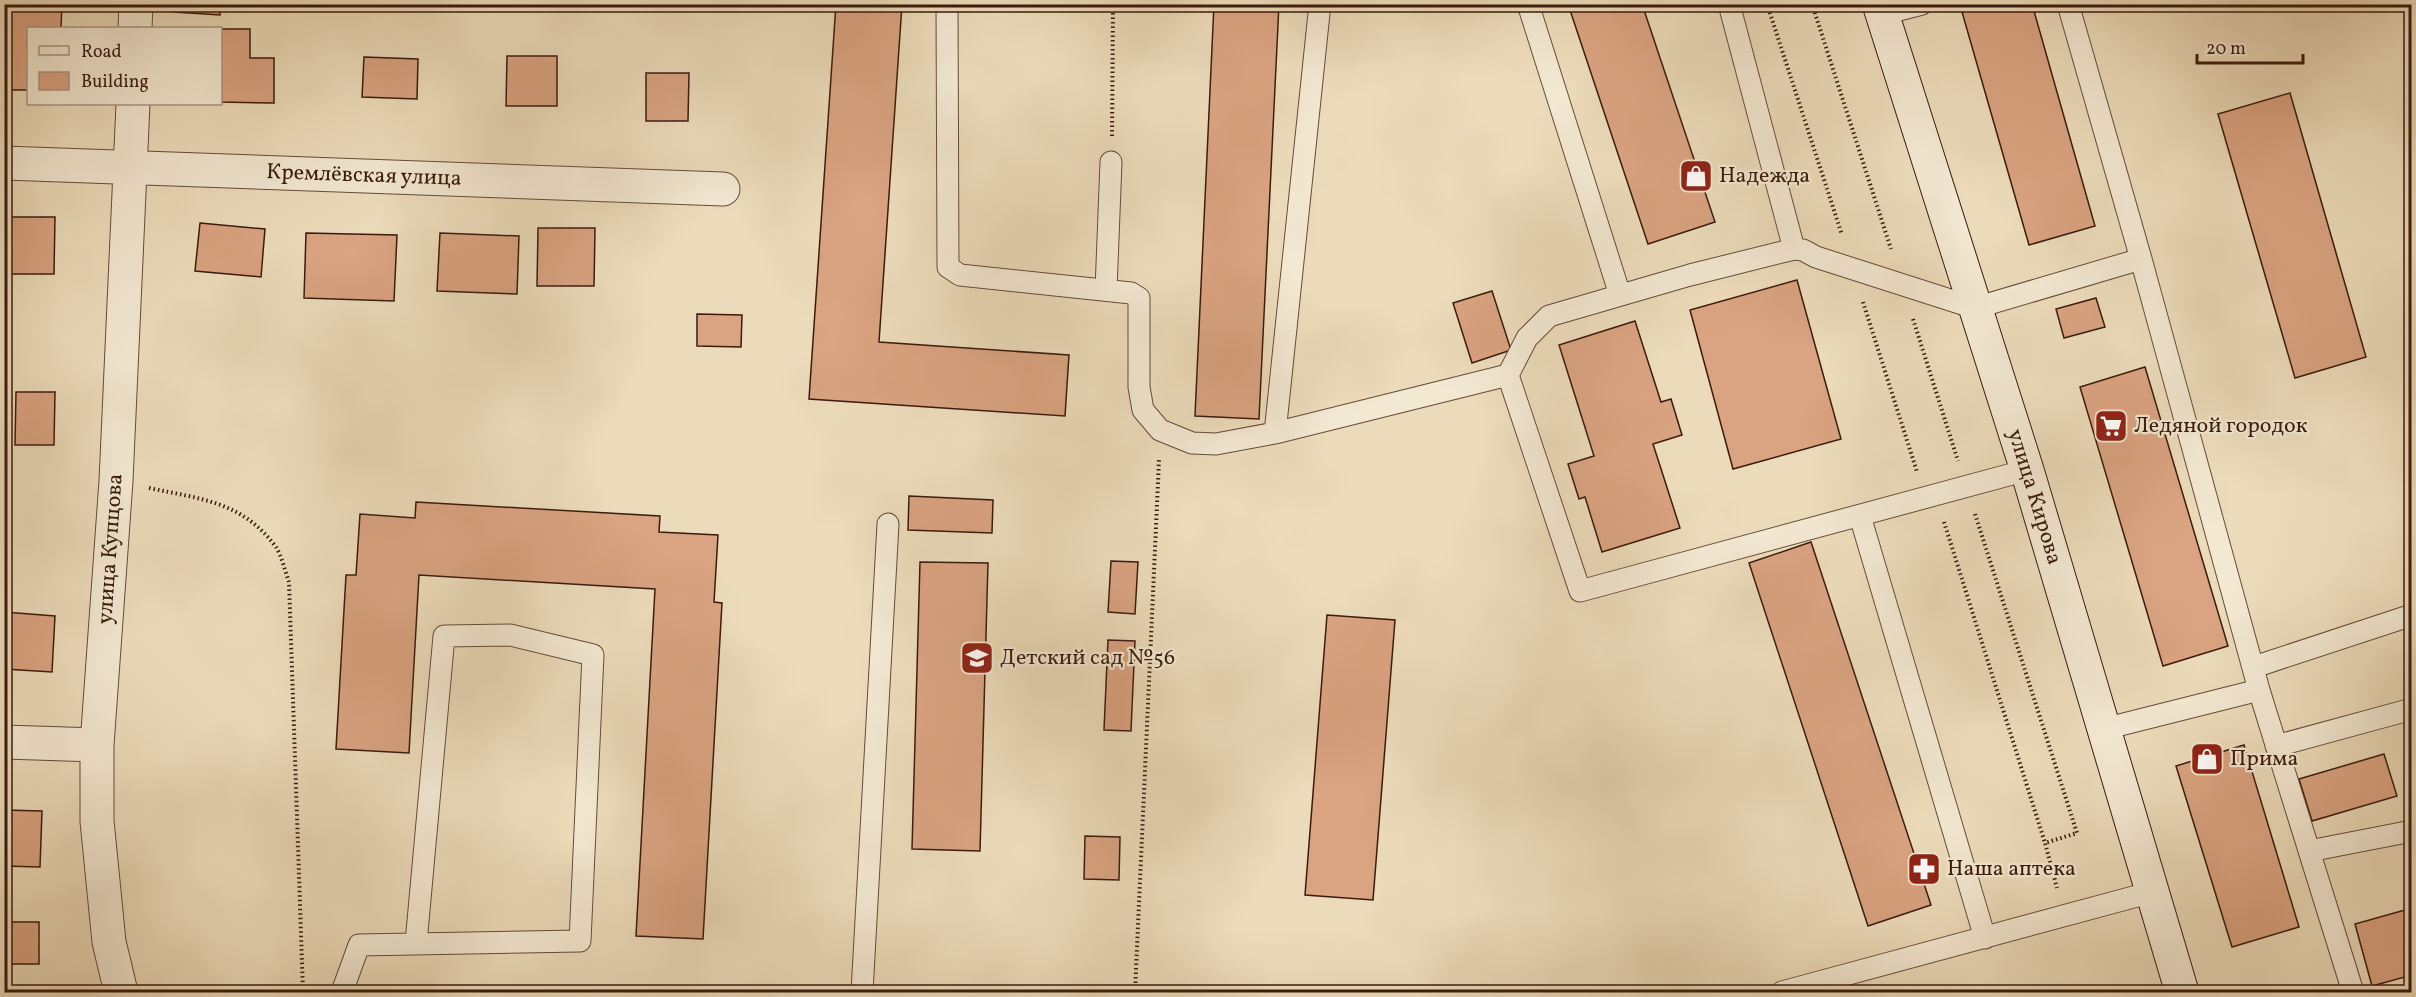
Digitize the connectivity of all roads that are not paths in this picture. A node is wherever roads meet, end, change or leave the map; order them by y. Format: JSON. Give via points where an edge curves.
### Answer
{"nodes":[{"id":1,"x":136,"y":4,"type":"edge"},
{"id":2,"x":947,"y":4,"type":"edge"},
{"id":3,"x":1320,"y":4,"type":"edge"},
{"id":4,"x":1528,"y":4,"type":"edge"},
{"id":5,"x":1729,"y":4,"type":"edge"},
{"id":6,"x":1922,"y":4,"type":"edge"},
{"id":7,"x":2068,"y":4,"type":"edge"},
{"id":8,"x":1881,"y":9,"type":"edge"},
{"id":9,"x":135,"y":27,"type":"edge"},
{"id":10,"x":133,"y":105,"type":"edge"},
{"id":11,"x":1111,"y":162,"type":"road end"},
{"id":12,"x":4,"y":163,"type":"edge"},
{"id":13,"x":130,"y":167,"type":"junction"},
{"id":14,"x":723,"y":189,"type":"dead end"},
{"id":15,"x":1794,"y":249,"type":"junction"},
{"id":16,"x":2141,"y":259,"type":"junction"},
{"id":17,"x":1106,"y":290,"type":"junction"},
{"id":18,"x":1620,"y":295,"type":"junction"},
{"id":19,"x":1975,"y":308,"type":"junction"},
{"id":20,"x":1508,"y":375,"type":"junction"},
{"id":21,"x":1275,"y":433,"type":"junction"},
{"id":22,"x":2026,"y":470,"type":"junction"},
{"id":23,"x":1860,"y":516,"type":"junction"},
{"id":24,"x":888,"y":524,"type":"dead end"},
{"id":25,"x":2412,"y":615,"type":"edge"},
{"id":26,"x":2254,"y":667,"type":"junction"},
{"id":27,"x":2259,"y":690,"type":"junction"},
{"id":28,"x":2412,"y":709,"type":"edge"},
{"id":29,"x":2104,"y":729,"type":"junction"},
{"id":30,"x":4,"y":742,"type":"edge"},
{"id":31,"x":97,"y":745,"type":"junction"},
{"id":32,"x":2276,"y":746,"type":"junction"},
{"id":33,"x":2412,"y":831,"type":"edge"},
{"id":34,"x":2309,"y":851,"type":"junction"},
{"id":35,"x":2152,"y":892,"type":"junction"},
{"id":36,"x":1985,"y":938,"type":"junction"},
{"id":37,"x":416,"y":944,"type":"junction"},
{"id":38,"x":121,"y":993,"type":"edge"},
{"id":39,"x":342,"y":993,"type":"edge"},
{"id":40,"x":862,"y":993,"type":"edge"},
{"id":41,"x":1782,"y":993,"type":"edge"},
{"id":42,"x":2182,"y":993,"type":"edge"},
{"id":43,"x":2354,"y":993,"type":"edge"}],
"edges":[{"from":1,"to":9,"type":"street"},
{"from":2,"to":17,"type":"lane","via":[[948,267],[960,275]]},
{"from":3,"to":21,"type":"lane"},
{"from":4,"to":18,"type":"lane"},
{"from":5,"to":15,"type":"lane"},
{"from":6,"to":8,"type":"lane"},
{"from":7,"to":16,"type":"lane"},
{"from":8,"to":19,"type":"street","name":"улица Кирова"},
{"from":10,"to":13,"type":"street","name":"улица Купцова"},
{"from":11,"to":17,"type":"lane"},
{"from":12,"to":13,"type":"street","name":"Кремлёвская улица"},
{"from":13,"to":14,"type":"street","name":"Кремлёвская улица"},
{"from":13,"to":31,"type":"street","name":"улица Купцова","via":[[116,481]]},
{"from":15,"to":18,"type":"lane"},
{"from":15,"to":19,"type":"lane"},
{"from":16,"to":19,"type":"lane"},
{"from":16,"to":26,"type":"lane"},
{"from":17,"to":21,"type":"lane","via":[[1139,298],[1139,387],[1143,410],[1160,430],[1204,444]]},
{"from":18,"to":20,"type":"lane","via":[[1549,316],[1527,338]]},
{"from":19,"to":22,"type":"street","name":"улица Кирова"},
{"from":20,"to":21,"type":"lane"},
{"from":20,"to":23,"type":"lane","via":[[1580,591]]},
{"from":22,"to":23,"type":"lane"},
{"from":22,"to":29,"type":"street","name":"улица Кирова"},
{"from":23,"to":36,"type":"lane"},
{"from":24,"to":40,"type":"lane"},
{"from":25,"to":26,"type":"lane"},
{"from":26,"to":27,"type":"lane"},
{"from":27,"to":29,"type":"lane"},
{"from":27,"to":32,"type":"lane"},
{"from":28,"to":32,"type":"lane"},
{"from":29,"to":35,"type":"street","name":"улица Кирова"},
{"from":30,"to":31,"type":"street"},
{"from":31,"to":38,"type":"street","name":"улица Купцова","via":[[98,832],[109,942]]},
{"from":32,"to":34,"type":"lane"},
{"from":33,"to":34,"type":"lane"},
{"from":34,"to":43,"type":"lane"},
{"from":35,"to":36,"type":"lane"},
{"from":35,"to":42,"type":"street","name":"улица Кирова"},
{"from":36,"to":41,"type":"lane"},
{"from":37,"to":37,"type":"lane","via":[[580,941],[593,655],[510,635],[444,636]]},
{"from":37,"to":39,"type":"lane","via":[[359,945]]}]}
